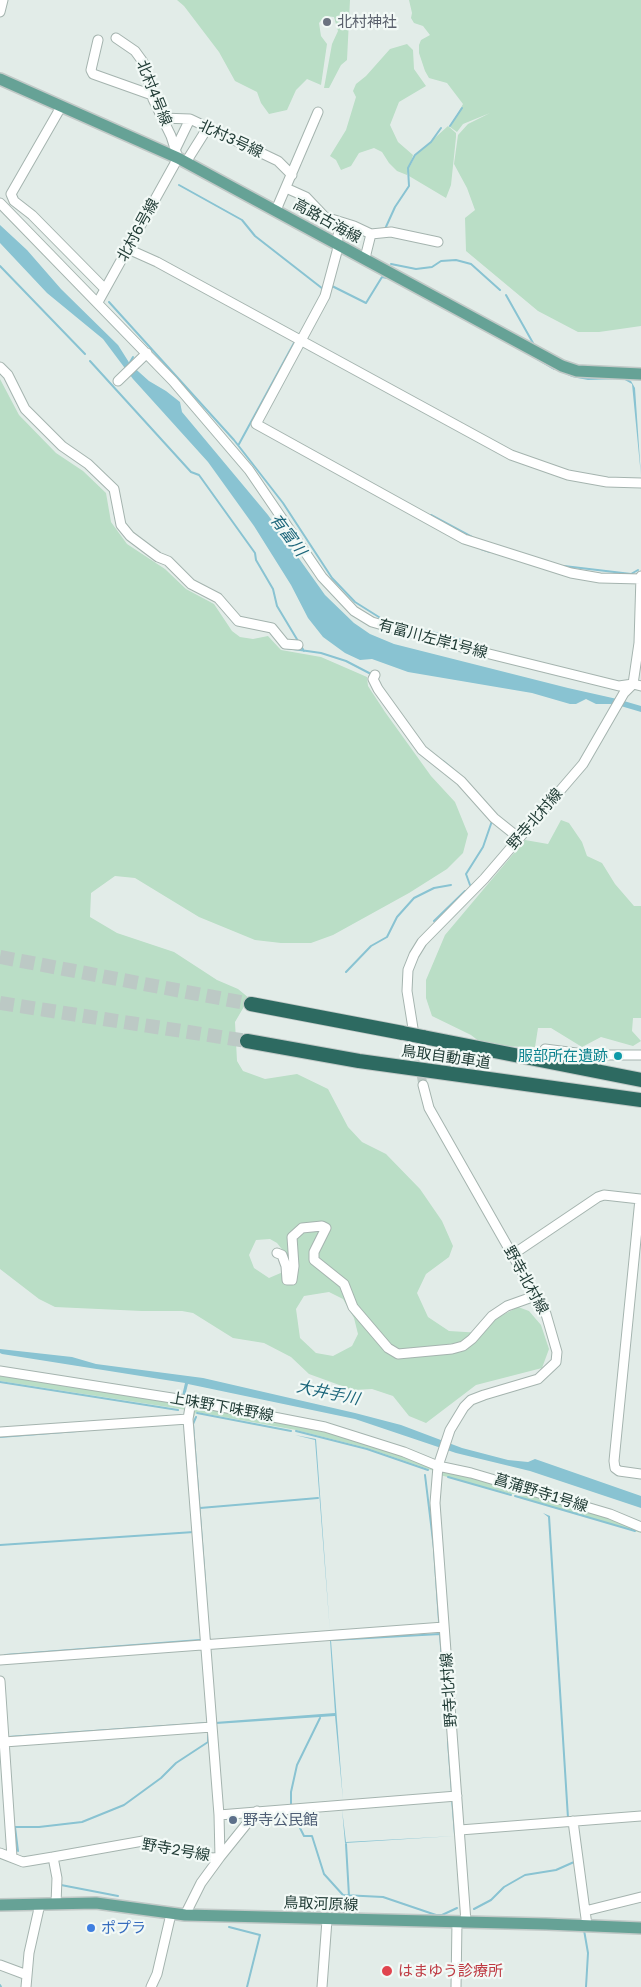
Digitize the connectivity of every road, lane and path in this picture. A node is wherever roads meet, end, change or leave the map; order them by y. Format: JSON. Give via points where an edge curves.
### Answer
{"nodes":[{"id":1,"x":4,"y":0,"type":"edge"},
{"id":2,"x":0,"y":12,"type":"edge"},
{"id":3,"x":116,"y":38,"type":"dead end"},
{"id":4,"x":98,"y":40,"type":"dead end"},
{"id":5,"x":0,"y":79,"type":"edge"},
{"id":6,"x":152,"y":95,"type":"junction"},
{"id":7,"x":61,"y":107,"type":"junction"},
{"id":8,"x":318,"y":112,"type":"dead end"},
{"id":9,"x":162,"y":118,"type":"junction"},
{"id":10,"x":190,"y":119,"type":"junction"},
{"id":11,"x":208,"y":127,"type":"junction"},
{"id":12,"x":180,"y":157,"type":"junction"},
{"id":13,"x":292,"y":175,"type":"junction"},
{"id":14,"x":286,"y":188,"type":"junction"},
{"id":15,"x":0,"y":203,"type":"edge"},
{"id":16,"x":276,"y":210,"type":"junction"},
{"id":17,"x":340,"y":222,"type":"junction"},
{"id":18,"x":371,"y":234,"type":"junction"},
{"id":19,"x":438,"y":242,"type":"dead end"},
{"id":20,"x":338,"y":243,"type":"junction"},
{"id":21,"x":128,"y":249,"type":"junction"},
{"id":22,"x":365,"y":258,"type":"junction"},
{"id":23,"x":105,"y":289,"type":"junction"},
{"id":24,"x":98,"y":302,"type":"junction"},
{"id":25,"x":301,"y":340,"type":"junction"},
{"id":26,"x":145,"y":354,"type":"junction"},
{"id":27,"x":0,"y":368,"type":"edge"},
{"id":28,"x":641,"y":374,"type":"edge"},
{"id":29,"x":120,"y":379,"type":"dead end"},
{"id":30,"x":641,"y":483,"type":"edge"},
{"id":31,"x":641,"y":575,"type":"edge"},
{"id":32,"x":641,"y":579,"type":"edge"},
{"id":33,"x":298,"y":645,"type":"dead end"},
{"id":34,"x":375,"y":675,"type":"dead end"},
{"id":35,"x":637,"y":685,"type":"edge"},
{"id":36,"x":519,"y":838,"type":"junction"},
{"id":37,"x":250,"y":1004,"type":"tunnel mouth"},
{"id":38,"x":247,"y":1041,"type":"tunnel mouth"},
{"id":39,"x":419,"y":1042,"type":"junction"},
{"id":40,"x":545,"y":1049,"type":"dead end"},
{"id":41,"x":499,"y":1053,"type":"junction"},
{"id":42,"x":641,"y":1054,"type":"edge"},
{"id":43,"x":641,"y":1071,"type":"edge"},
{"id":44,"x":641,"y":1080,"type":"edge"},
{"id":45,"x":423,"y":1085,"type":"tunnel mouth"},
{"id":46,"x":616,"y":1097,"type":"junction"},
{"id":47,"x":641,"y":1100,"type":"edge"},
{"id":48,"x":641,"y":1108,"type":"edge"},
{"id":49,"x":641,"y":1194,"type":"edge"},
{"id":50,"x":640,"y":1199,"type":"edge"},
{"id":51,"x":277,"y":1253,"type":"dead end"},
{"id":52,"x":512,"y":1255,"type":"junction"},
{"id":53,"x":535,"y":1296,"type":"junction"},
{"id":54,"x":0,"y":1371,"type":"edge"},
{"id":55,"x":191,"y":1401,"type":"junction"},
{"id":56,"x":188,"y":1419,"type":"junction"},
{"id":57,"x":0,"y":1432,"type":"edge"},
{"id":58,"x":439,"y":1462,"type":"junction"},
{"id":59,"x":641,"y":1474,"type":"edge"},
{"id":60,"x":641,"y":1527,"type":"edge"},
{"id":61,"x":444,"y":1627,"type":"junction"},
{"id":62,"x":206,"y":1645,"type":"junction"},
{"id":63,"x":0,"y":1660,"type":"edge"},
{"id":64,"x":0,"y":1681,"type":"edge"},
{"id":65,"x":212,"y":1727,"type":"junction"},
{"id":66,"x":4,"y":1742,"type":"junction"},
{"id":67,"x":457,"y":1796,"type":"junction"},
{"id":68,"x":257,"y":1811,"type":"junction"},
{"id":69,"x":219,"y":1815,"type":"junction"},
{"id":70,"x":641,"y":1816,"type":"edge"},
{"id":71,"x":573,"y":1821,"type":"junction"},
{"id":72,"x":460,"y":1830,"type":"junction"},
{"id":73,"x":0,"y":1853,"type":"edge"},
{"id":74,"x":12,"y":1857,"type":"junction"},
{"id":75,"x":220,"y":1857,"type":"junction"},
{"id":76,"x":53,"y":1858,"type":"junction"},
{"id":77,"x":641,"y":1897,"type":"edge"},
{"id":78,"x":40,"y":1904,"type":"junction"},
{"id":79,"x":56,"y":1904,"type":"junction"},
{"id":80,"x":0,"y":1905,"type":"edge"},
{"id":81,"x":585,"y":1911,"type":"junction"},
{"id":82,"x":171,"y":1914,"type":"junction"},
{"id":83,"x":184,"y":1915,"type":"junction"},
{"id":84,"x":327,"y":1920,"type":"junction"},
{"id":85,"x":462,"y":1922,"type":"junction"},
{"id":86,"x":587,"y":1925,"type":"junction"},
{"id":87,"x":641,"y":1928,"type":"edge"},
{"id":88,"x":0,"y":1965,"type":"edge"},
{"id":89,"x":27,"y":1975,"type":"junction"},
{"id":90,"x":26,"y":1987,"type":"edge"},
{"id":91,"x":151,"y":1987,"type":"edge"},
{"id":92,"x":322,"y":1987,"type":"edge"},
{"id":93,"x":456,"y":1987,"type":"edge"}],
"edges":[{"from":1,"to":2,"type":"street"},
{"from":3,"to":6,"type":"street","name":"北村4号線","via":[[136,51],[143,62]]},
{"from":4,"to":6,"type":"street","via":[[91,70],[93,74]]},
{"from":5,"to":7,"type":"main road","name":"高路古海線"},
{"from":6,"to":9,"type":"street","name":"北村4号線"},
{"from":7,"to":12,"type":"main road","name":"高路古海線"},
{"from":7,"to":23,"type":"street","via":[[11,194],[14,201]]},
{"from":8,"to":13,"type":"street"},
{"from":9,"to":10,"type":"street","name":"北村3号線"},
{"from":9,"to":12,"type":"street","name":"北村4号線"},
{"from":10,"to":11,"type":"street","name":"北村3号線"},
{"from":10,"to":12,"type":"street"},
{"from":11,"to":12,"type":"street"},
{"from":11,"to":13,"type":"street","name":"北村3号線","via":[[278,161]]},
{"from":12,"to":16,"type":"main road","name":"高路古海線"},
{"from":12,"to":21,"type":"street","name":"北村6号線"},
{"from":13,"to":14,"type":"street"},
{"from":14,"to":16,"type":"street"},
{"from":14,"to":17,"type":"street","via":[[306,197],[325,217]]},
{"from":15,"to":24,"type":"street"},
{"from":16,"to":20,"type":"main road","name":"高路古海線"},
{"from":17,"to":18,"type":"street"},
{"from":17,"to":20,"type":"street"},
{"from":18,"to":19,"type":"street","via":[[391,232]]},
{"from":18,"to":22,"type":"street"},
{"from":20,"to":22,"type":"main road","name":"高路古海線"},
{"from":20,"to":25,"type":"street","via":[[325,296]]},
{"from":21,"to":23,"type":"street","name":"北村6号線"},
{"from":21,"to":25,"type":"street"},
{"from":22,"to":28,"type":"main road","name":"高路古海線","via":[[562,366],[585,372]]},
{"from":23,"to":24,"type":"street","name":"北村6号線"},
{"from":24,"to":26,"type":"street","name":"有富川左岸1号線"},
{"from":25,"to":30,"type":"street","via":[[512,455],[568,474],[607,482]]},
{"from":25,"to":32,"type":"street","via":[[256,424],[464,539],[571,573],[600,578]]},
{"from":26,"to":29,"type":"street"},
{"from":26,"to":35,"type":"street","name":"有富川左岸1号線","via":[[249,470],[322,577],[354,611],[372,622],[453,645],[619,686]]},
{"from":27,"to":33,"type":"street","via":[[8,375],[25,409],[62,446],[88,464],[114,489],[121,525],[130,536],[168,561],[191,584],[218,598],[238,621],[272,628],[285,644]]},
{"from":31,"to":32,"type":"street"},
{"from":32,"to":35,"type":"street"},
{"from":34,"to":36,"type":"street","via":[[373,679],[378,689],[422,750],[461,781],[494,818]]},
{"from":35,"to":36,"type":"street","name":"野寺北村線","via":[[624,693],[583,764]]},
{"from":36,"to":39,"type":"street","name":"野寺北村線","via":[[422,942],[414,956],[408,970],[407,991]]},
{"from":37,"to":39,"type":"highway","name":"鳥取自動車道","bridge":true,"via":[[403,1033]]},
{"from":38,"to":46,"type":"highway","name":"鳥取自動車道","via":[[359,1061]]},
{"from":39,"to":41,"type":"highway","name":"鳥取自動車道"},
{"from":40,"to":42,"type":"street","via":[[592,1055]]},
{"from":41,"to":43,"type":"highway"},
{"from":41,"to":44,"type":"highway","name":"鳥取自動車道"},
{"from":45,"to":52,"type":"street","name":"野寺北村線","via":[[429,1108]]},
{"from":46,"to":47,"type":"highway","name":"鳥取自動車道"},
{"from":46,"to":48,"type":"highway"},
{"from":49,"to":50,"type":"street"},
{"from":50,"to":52,"type":"street","via":[[598,1197]]},
{"from":50,"to":59,"type":"street","via":[[614,1468]]},
{"from":51,"to":53,"type":"street","via":[[282,1255],[287,1280],[292,1280],[292,1237],[302,1228],[326,1228],[314,1252],[314,1260],[344,1284],[353,1307],[388,1348],[398,1354],[462,1346],[492,1316],[507,1306]]},
{"from":52,"to":53,"type":"street","name":"野寺北村線"},
{"from":53,"to":58,"type":"street","name":"野寺北村線","via":[[554,1336],[556,1362],[538,1379],[472,1400],[450,1430]]},
{"from":54,"to":55,"type":"street","name":"上味野下味野線"},
{"from":55,"to":56,"type":"street"},
{"from":55,"to":58,"type":"street","name":"上味野下味野線","via":[[325,1427]]},
{"from":56,"to":57,"type":"street"},
{"from":56,"to":62,"type":"street"},
{"from":58,"to":60,"type":"street","name":"菖蒲野寺1号線","via":[[610,1514]]},
{"from":58,"to":61,"type":"street","name":"野寺北村線","via":[[435,1503]]},
{"from":61,"to":62,"type":"street"},
{"from":61,"to":67,"type":"street","name":"野寺北村線"},
{"from":62,"to":63,"type":"street"},
{"from":62,"to":65,"type":"street"},
{"from":64,"to":66,"type":"street"},
{"from":65,"to":66,"type":"street"},
{"from":65,"to":69,"type":"street"},
{"from":66,"to":74,"type":"street"},
{"from":67,"to":68,"type":"street"},
{"from":67,"to":72,"type":"street","name":"野寺北村線"},
{"from":68,"to":69,"type":"street"},
{"from":68,"to":75,"type":"street"},
{"from":69,"to":75,"type":"street"},
{"from":70,"to":71,"type":"street"},
{"from":71,"to":72,"type":"street"},
{"from":71,"to":81,"type":"street"},
{"from":72,"to":85,"type":"street","name":"野寺北村線"},
{"from":73,"to":74,"type":"street","name":"野寺2号線"},
{"from":74,"to":76,"type":"street","name":"野寺2号線","via":[[23,1862]]},
{"from":75,"to":76,"type":"street","name":"野寺2号線","via":[[143,1842]]},
{"from":75,"to":83,"type":"street","name":"野寺2号線"},
{"from":76,"to":79,"type":"street","via":[[57,1878]]},
{"from":77,"to":81,"type":"street"},
{"from":78,"to":79,"type":"main road","name":"鳥取河原線"},
{"from":78,"to":80,"type":"main road","name":"鳥取河原線"},
{"from":78,"to":89,"type":"street","via":[[28,1953]]},
{"from":79,"to":82,"type":"main road","name":"鳥取河原線","via":[[96,1902]]},
{"from":81,"to":86,"type":"street"},
{"from":82,"to":83,"type":"main road","name":"鳥取河原線"},
{"from":82,"to":91,"type":"street"},
{"from":83,"to":84,"type":"main road","name":"鳥取河原線"},
{"from":84,"to":85,"type":"main road","name":"鳥取河原線"},
{"from":84,"to":92,"type":"street"},
{"from":85,"to":86,"type":"main road","name":"鳥取河原線"},
{"from":85,"to":93,"type":"street","name":"野寺北村線"},
{"from":86,"to":87,"type":"main road","name":"鳥取河原線"},
{"from":88,"to":89,"type":"street"},
{"from":89,"to":90,"type":"street"}]}
